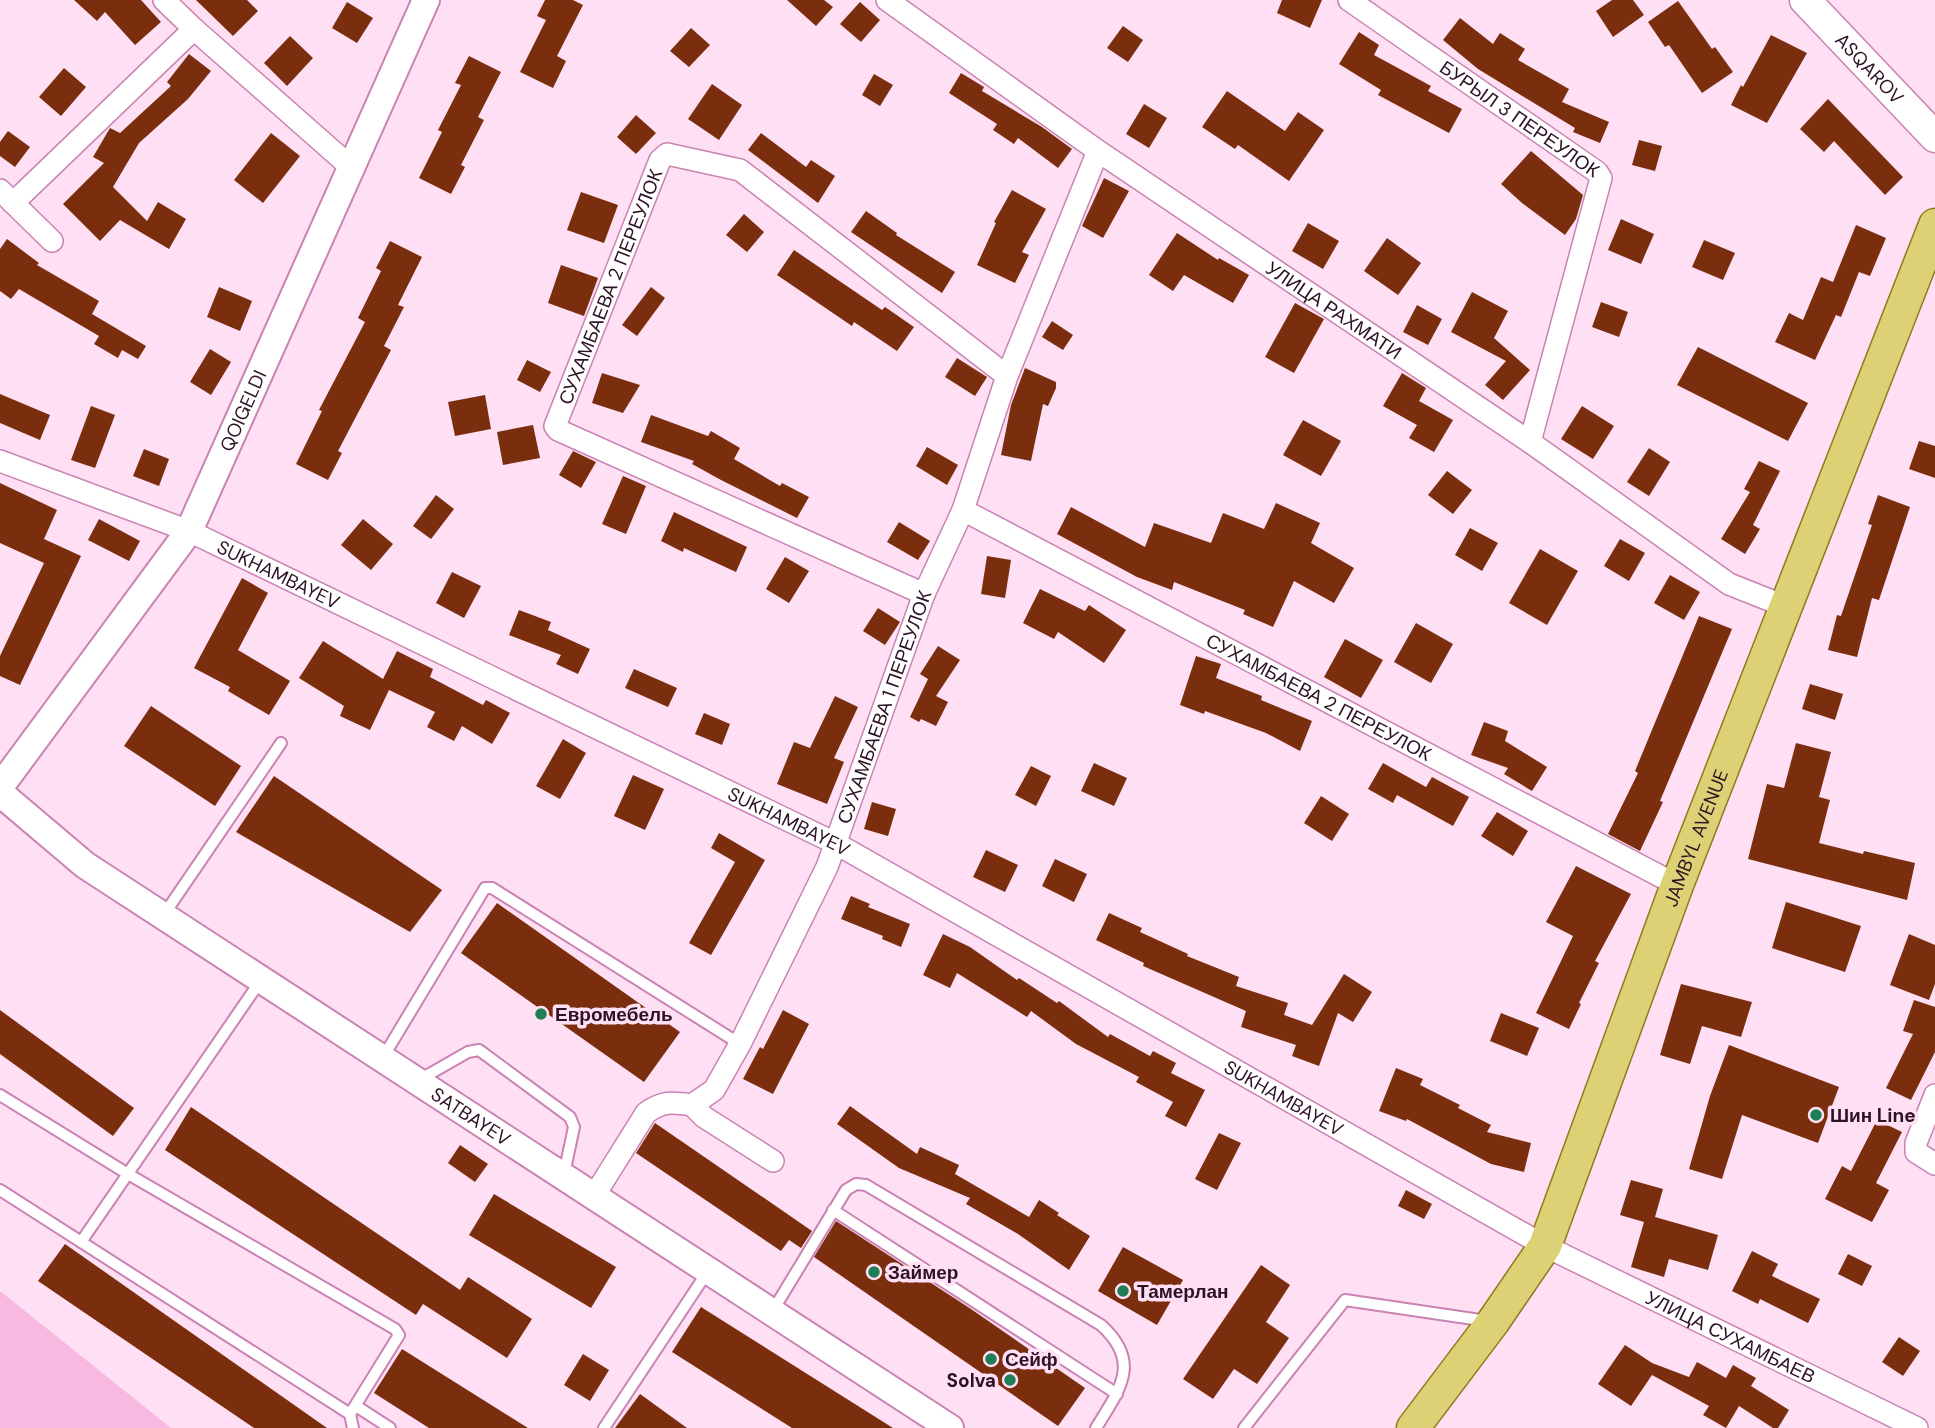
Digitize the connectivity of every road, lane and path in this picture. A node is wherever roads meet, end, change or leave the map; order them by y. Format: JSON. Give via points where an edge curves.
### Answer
{"nodes":[{"id":1,"x":164,"y":0,"type":"edge"},
{"id":2,"x":426,"y":0,"type":"edge"},
{"id":3,"x":887,"y":0,"type":"edge"},
{"id":4,"x":1349,"y":0,"type":"edge"},
{"id":5,"x":1805,"y":0,"type":"edge"},
{"id":6,"x":194,"y":29,"type":"junction"},
{"id":7,"x":1935,"y":137,"type":"edge"},
{"id":8,"x":1098,"y":150,"type":"junction"},
{"id":9,"x":353,"y":169,"type":"junction"},
{"id":10,"x":7,"y":197,"type":"edge"},
{"id":11,"x":1935,"y":225,"type":"edge"},
{"id":12,"x":52,"y":241,"type":"dead end"},
{"id":13,"x":1007,"y":376,"type":"junction"},
{"id":14,"x":1531,"y":442,"type":"junction"},
{"id":15,"x":0,"y":461,"type":"edge"},
{"id":16,"x":963,"y":510,"type":"junction"},
{"id":17,"x":190,"y":531,"type":"junction"},
{"id":18,"x":924,"y":594,"type":"junction"},
{"id":19,"x":1787,"y":607,"type":"junction"},
{"id":20,"x":281,"y":743,"type":"dead end"},
{"id":21,"x":0,"y":787,"type":"edge"},
{"id":22,"x":0,"y":793,"type":"edge"},
{"id":23,"x":835,"y":844,"type":"junction"},
{"id":24,"x":1677,"y":885,"type":"junction"},
{"id":25,"x":163,"y":916,"type":"junction"},
{"id":26,"x":261,"y":980,"type":"junction"},
{"id":27,"x":740,"y":1044,"type":"junction"},
{"id":28,"x":382,"y":1059,"type":"junction"},
{"id":29,"x":417,"y":1081,"type":"junction"},
{"id":30,"x":1935,"y":1095,"type":"edge"},
{"id":31,"x":0,"y":1096,"type":"edge"},
{"id":32,"x":692,"y":1105,"type":"junction"},
{"id":33,"x":773,"y":1161,"type":"dead end"},
{"id":34,"x":1935,"y":1164,"type":"edge"},
{"id":35,"x":128,"y":1174,"type":"junction"},
{"id":36,"x":564,"y":1177,"type":"junction"},
{"id":37,"x":0,"y":1190,"type":"edge"},
{"id":38,"x":594,"y":1196,"type":"junction"},
{"id":39,"x":833,"y":1210,"type":"junction"},
{"id":40,"x":81,"y":1242,"type":"junction"},
{"id":41,"x":1545,"y":1246,"type":"junction"},
{"id":42,"x":708,"y":1271,"type":"junction"},
{"id":43,"x":772,"y":1312,"type":"junction"},
{"id":44,"x":1493,"y":1322,"type":"junction"},
{"id":45,"x":1116,"y":1394,"type":"junction"},
{"id":46,"x":353,"y":1410,"type":"junction"},
{"id":47,"x":352,"y":1428,"type":"edge"},
{"id":48,"x":390,"y":1428,"type":"edge"},
{"id":49,"x":604,"y":1428,"type":"edge"},
{"id":50,"x":950,"y":1428,"type":"edge"},
{"id":51,"x":1096,"y":1428,"type":"edge"},
{"id":52,"x":1244,"y":1428,"type":"edge"},
{"id":53,"x":1413,"y":1428,"type":"edge"},
{"id":54,"x":1917,"y":1428,"type":"edge"}],
"edges":[{"from":1,"to":6,"type":"street"},
{"from":2,"to":9,"type":"street","name":"QOIGELDI"},
{"from":3,"to":8,"type":"street","name":"УЛИЦА РАХМАТИ"},
{"from":4,"to":14,"type":"street","name":"БУРЫЛ 3 ПЕРЕУЛОК","via":[[1601,178]]},
{"from":5,"to":7,"type":"main road","name":"ASQAROV"},
{"from":6,"to":9,"type":"street"},
{"from":6,"to":10,"type":"street"},
{"from":8,"to":13,"type":"street","name":"СУХАМБАЕВА 1 ПЕРЕУЛОК"},
{"from":8,"to":14,"type":"street","name":"УЛИЦА РАХМАТИ"},
{"from":9,"to":17,"type":"street","name":"QOIGELDI"},
{"from":10,"to":12,"type":"street"},
{"from":11,"to":19,"type":"main road","name":"JAMBYL AVENUE"},
{"from":13,"to":16,"type":"street","name":"СУХАМБАЕВА 1 ПЕРЕУЛОК"},
{"from":13,"to":18,"type":"street","name":"СУХАМБАЕВА 2 ПЕРЕУЛОК","via":[[740,170],[667,154],[660,160],[555,426]]},
{"from":14,"to":19,"type":"street","name":"УЛИЦА РАХМАТИ","via":[[1729,584]]},
{"from":15,"to":17,"type":"street","name":"SUKHAMBAYEV"},
{"from":16,"to":18,"type":"street","name":"СУХАМБАЕВА 1 ПЕРЕУЛОК"},
{"from":16,"to":24,"type":"street","name":"СУХАМБАЕВА 2 ПЕРЕУЛОК"},
{"from":17,"to":21,"type":"street","name":"QOIGELDI"},
{"from":17,"to":23,"type":"street","name":"SUKHAMBAYEV"},
{"from":18,"to":23,"type":"street","name":"СУХАМБАЕВА 1 ПЕРЕУЛОК"},
{"from":19,"to":24,"type":"main road","name":"JAMBYL AVENUE"},
{"from":20,"to":25,"type":"lane"},
{"from":22,"to":25,"type":"street","name":"SATBAYEV","via":[[85,865]]},
{"from":23,"to":27,"type":"street","name":"СУХАМБАЕВА 1 ПЕРЕУЛОК"},
{"from":23,"to":41,"type":"street","name":"SUKHAMBAYEV"},
{"from":24,"to":41,"type":"main road","name":"JAMBYL AVENUE"},
{"from":25,"to":26,"type":"street","name":"SATBAYEV"},
{"from":26,"to":28,"type":"street","name":"SATBAYEV"},
{"from":26,"to":35,"type":"lane"},
{"from":27,"to":28,"type":"lane","via":[[492,888],[485,888]]},
{"from":27,"to":32,"type":"street","name":"СУХАМБАЕВА 1 ПЕРЕУЛОК","via":[[714,1090]]},
{"from":28,"to":29,"type":"street","name":"SATBAYEV"},
{"from":29,"to":36,"type":"street","name":"SATBAYEV"},
{"from":29,"to":36,"type":"lane","via":[[479,1050],[570,1117],[574,1127]]},
{"from":30,"to":34,"type":"street","via":[[1916,1143],[1916,1152]]},
{"from":31,"to":35,"type":"lane"},
{"from":32,"to":33,"type":"street"},
{"from":32,"to":38,"type":"street","via":[[668,1102],[646,1113]]},
{"from":35,"to":40,"type":"lane"},
{"from":35,"to":46,"type":"lane","via":[[395,1329],[399,1335]]},
{"from":36,"to":38,"type":"street","name":"SATBAYEV"},
{"from":37,"to":40,"type":"lane"},
{"from":38,"to":42,"type":"street","name":"SATBAYEV"},
{"from":39,"to":43,"type":"lane"},
{"from":39,"to":45,"type":"lane"},
{"from":39,"to":45,"type":"lane","via":[[846,1190],[866,1185],[1101,1325],[1124,1353],[1124,1374]]},
{"from":40,"to":46,"type":"lane"},
{"from":41,"to":44,"type":"main road","name":"JAMBYL AVENUE"},
{"from":41,"to":54,"type":"street","name":"УЛИЦА СУХАМБАЕВ"},
{"from":42,"to":43,"type":"street","name":"SATBAYEV"},
{"from":42,"to":49,"type":"lane"},
{"from":43,"to":50,"type":"street","name":"SATBAYEV"},
{"from":44,"to":52,"type":"lane","via":[[1345,1300]]},
{"from":44,"to":53,"type":"main road","name":"JAMBYL AVENUE"},
{"from":45,"to":51,"type":"lane"},
{"from":46,"to":47,"type":"lane"},
{"from":46,"to":48,"type":"lane"}]}
